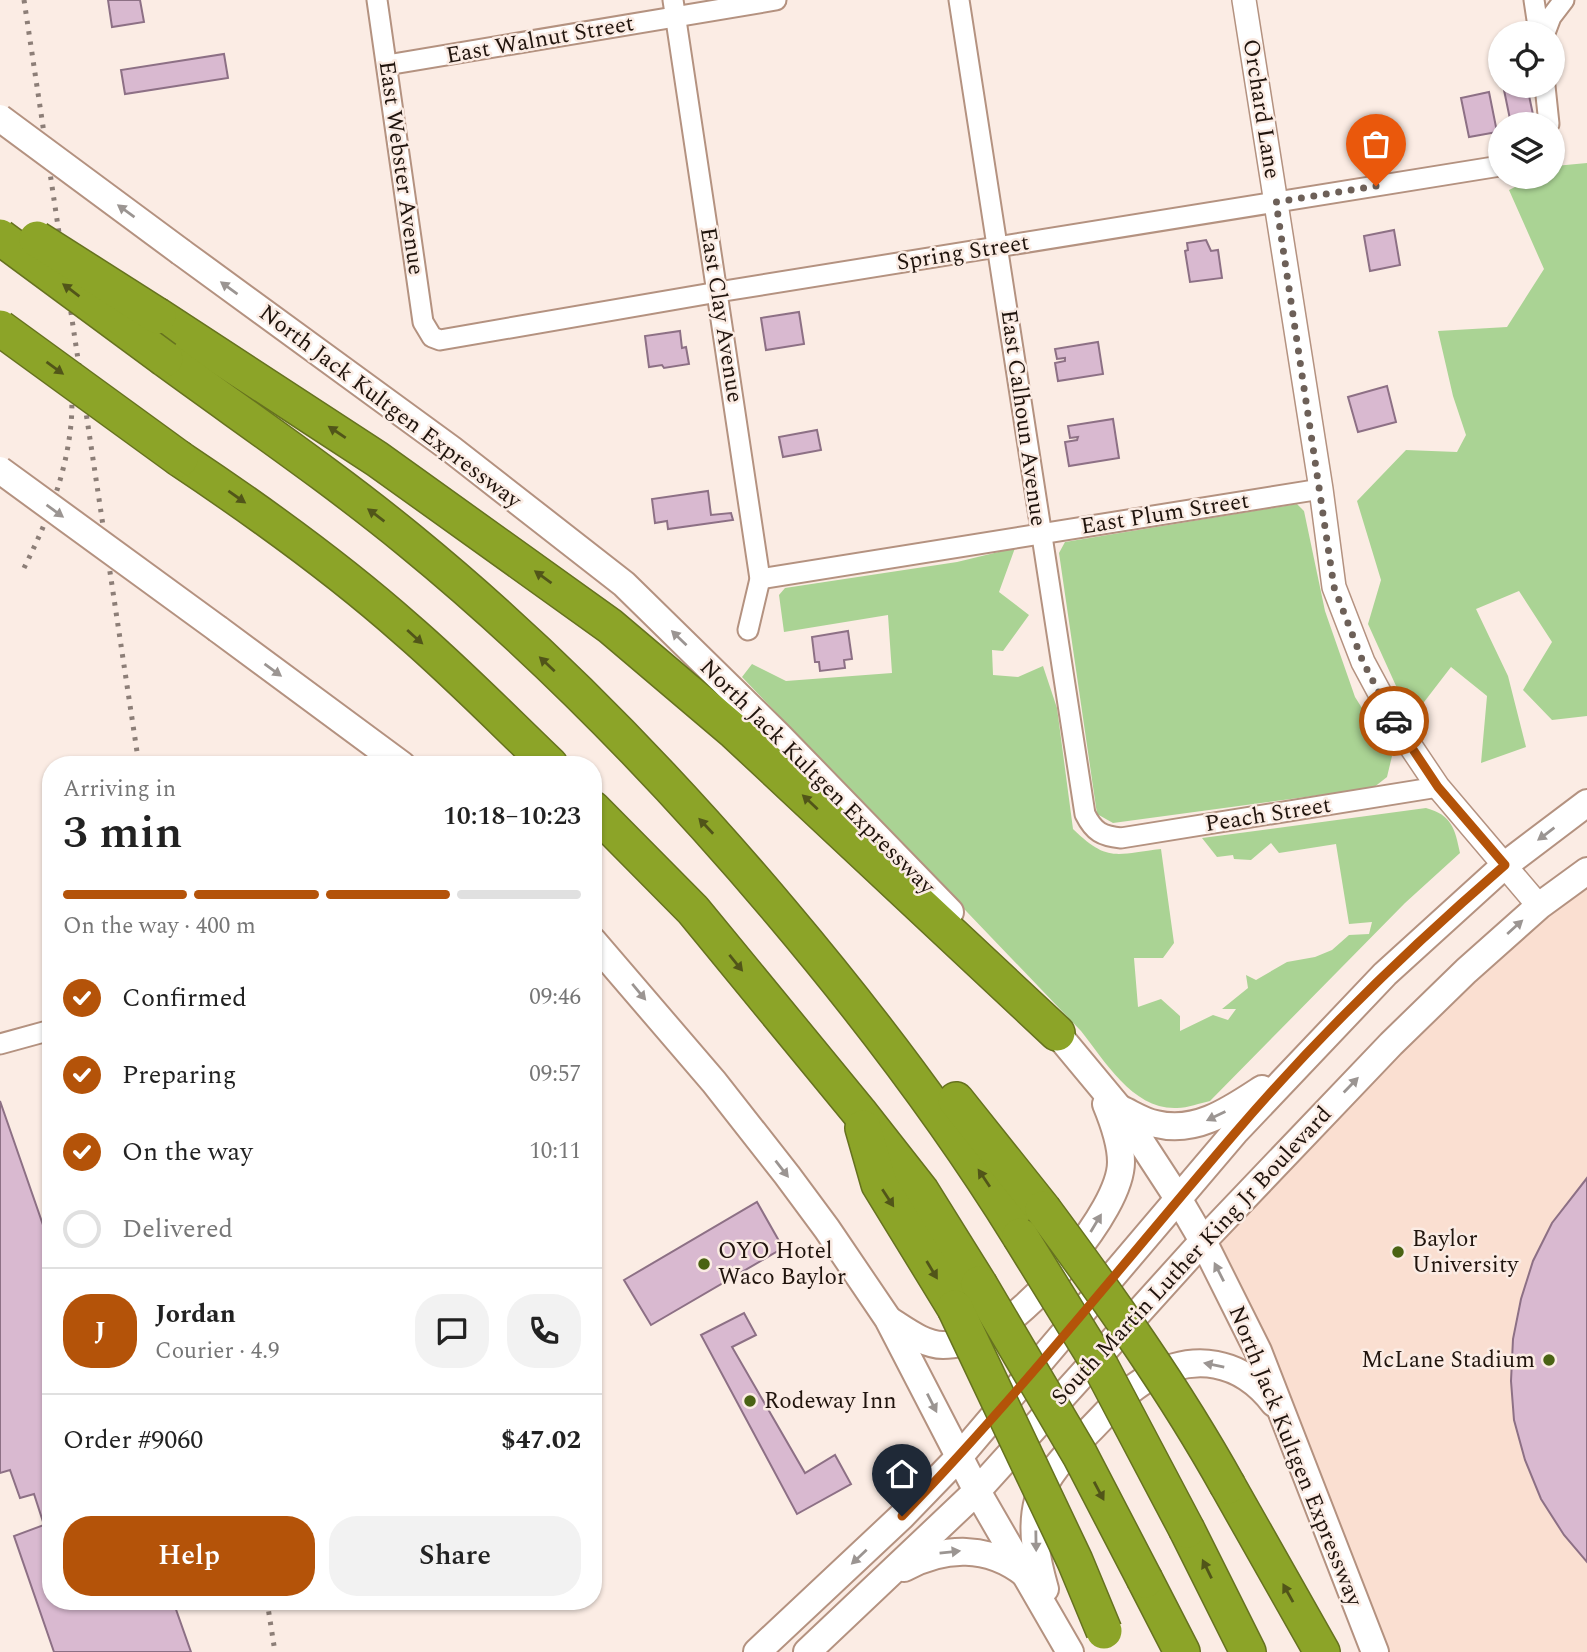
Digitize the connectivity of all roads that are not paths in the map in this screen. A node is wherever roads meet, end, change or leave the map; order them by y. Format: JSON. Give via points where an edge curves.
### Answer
{"nodes":[{"id":1,"x":377,"y":0,"type":"edge"},
{"id":2,"x":776,"y":0,"type":"edge"},
{"id":3,"x":960,"y":0,"type":"edge"},
{"id":4,"x":1244,"y":0,"type":"edge"},
{"id":5,"x":1534,"y":0,"type":"edge"},
{"id":6,"x":1563,"y":0,"type":"edge"},
{"id":7,"x":674,"y":8,"type":"edge"},
{"id":8,"x":1537,"y":21,"type":"edge"},
{"id":9,"x":1549,"y":21,"type":"edge"},
{"id":10,"x":387,"y":65,"type":"junction"},
{"id":11,"x":0,"y":118,"type":"edge"},
{"id":12,"x":1488,"y":168,"type":"edge"},
{"id":13,"x":1276,"y":202,"type":"junction"},
{"id":14,"x":0,"y":216,"type":"edge"},
{"id":15,"x":0,"y":237,"type":"edge"},
{"id":16,"x":998,"y":247,"type":"junction"},
{"id":17,"x":718,"y":292,"type":"junction"},
{"id":18,"x":0,"y":328,"type":"edge"},
{"id":19,"x":429,"y":334,"type":"joint"},
{"id":20,"x":0,"y":470,"type":"edge"},
{"id":21,"x":1321,"y":489,"type":"junction"},
{"id":22,"x":1040,"y":534,"type":"junction"},
{"id":23,"x":760,"y":579,"type":"junction"},
{"id":24,"x":748,"y":630,"type":"dead end"},
{"id":25,"x":390,"y":756,"type":"edge"},
{"id":26,"x":540,"y":756,"type":"edge"},
{"id":27,"x":1438,"y":787,"type":"junction"},
{"id":28,"x":1587,"y":803,"type":"edge"},
{"id":29,"x":602,"y":818,"type":"edge"},
{"id":30,"x":1097,"y":833,"type":"joint"},
{"id":31,"x":731,"y":853,"type":"junction"},
{"id":32,"x":1505,"y":865,"type":"junction"},
{"id":33,"x":1587,"y":871,"type":"edge"},
{"id":34,"x":1539,"y":906,"type":"junction"},
{"id":35,"x":602,"y":952,"type":"edge"},
{"id":36,"x":42,"y":1032,"type":"edge"},
{"id":37,"x":0,"y":1044,"type":"edge"},
{"id":38,"x":1068,"y":1045,"type":"junction"},
{"id":39,"x":1295,"y":1067,"type":"junction"},
{"id":40,"x":1119,"y":1108,"type":"junction"},
{"id":41,"x":1179,"y":1200,"type":"junction"},
{"id":42,"x":1203,"y":1241,"type":"junction"},
{"id":43,"x":967,"y":1296,"type":"junction"},
{"id":44,"x":888,"y":1320,"type":"junction"},
{"id":45,"x":1285,"y":1419,"type":"junction"},
{"id":46,"x":959,"y":1457,"type":"junction"},
{"id":47,"x":977,"y":1491,"type":"junction"},
{"id":48,"x":1027,"y":1575,"type":"junction"},
{"id":49,"x":887,"y":1577,"type":"junction"},
{"id":50,"x":1053,"y":1619,"type":"junction"},
{"id":51,"x":1108,"y":1641,"type":"edge"},
{"id":52,"x":757,"y":1652,"type":"edge"},
{"id":53,"x":807,"y":1652,"type":"edge"},
{"id":54,"x":1070,"y":1652,"type":"edge"},
{"id":55,"x":1182,"y":1652,"type":"edge"},
{"id":56,"x":1248,"y":1652,"type":"edge"},
{"id":57,"x":1322,"y":1652,"type":"edge"},
{"id":58,"x":1375,"y":1652,"type":"edge"}],
"edges":[{"from":1,"to":10,"type":"street","name":"East Webster Avenue"},
{"from":2,"to":7,"type":"street","name":"East Walnut Street"},
{"from":3,"to":16,"type":"street","name":"East Calhoun Avenue"},
{"from":4,"to":13,"type":"street","name":"Orchard Lane"},
{"from":5,"to":8,"type":"street"},
{"from":6,"to":9,"type":"street"},
{"from":7,"to":10,"type":"street","name":"East Walnut Street"},
{"from":7,"to":17,"type":"street","name":"East Clay Avenue"},
{"from":10,"to":19,"type":"street","name":"East Webster Avenue","via":[[422,322]]},
{"from":38,"to":11,"type":"main road","name":"North Jack Kultgen Expressway","one_way":true,"bridge":true,"via":[[967,929],[624,584],[450,449]]},
{"from":12,"to":13,"type":"street","name":"Spring Street"},
{"from":13,"to":16,"type":"street","name":"Spring Street"},
{"from":13,"to":21,"type":"street","name":"Orchard Lane"},
{"from":38,"to":14,"type":"highway","one_way":true,"bridge":true,"via":[[735,732],[610,626],[377,459]]},
{"from":31,"to":15,"type":"highway","one_way":true,"bridge":true,"via":[[608,720],[409,540]]},
{"from":16,"to":17,"type":"street","name":"Spring Street"},
{"from":16,"to":22,"type":"street","name":"East Calhoun Avenue"},
{"from":17,"to":19,"type":"street","name":"Spring Street","via":[[440,340]]},
{"from":17,"to":23,"type":"street","name":"East Clay Avenue"},
{"from":18,"to":26,"type":"highway","one_way":true,"bridge":true,"via":[[328,564],[404,627]]},
{"from":20,"to":25,"type":"main road","one_way":true,"bridge":true},
{"from":21,"to":22,"type":"street","name":"East Plum Street"},
{"from":21,"to":27,"type":"street","name":"Orchard Lane","via":[[1334,587],[1399,729]]},
{"from":22,"to":23,"type":"street","name":"East Plum Street"},
{"from":22,"to":30,"type":"street","name":"East Calhoun Avenue","via":[[1085,814]]},
{"from":23,"to":24,"type":"street","name":"East Clay Avenue"},
{"from":27,"to":30,"type":"street","name":"Peach Street","via":[[1121,838]]},
{"from":27,"to":32,"type":"street","name":"Orchard Lane"},
{"from":28,"to":32,"type":"main road","name":"South Martin Luther King Jr Boulevard","one_way":true},
{"from":29,"to":43,"type":"highway","one_way":true,"via":[[693,910],[859,1112],[878,1184]]},
{"from":56,"to":31,"type":"highway","one_way":true,"bridge":true,"via":[[1101,1367],[987,1183],[851,997]]},
{"from":57,"to":31,"type":"highway","one_way":true,"bridge":true,"via":[[1184,1410],[1043,1209],[874,1006]]},
{"from":32,"to":34,"type":"street","name":"Orchard Lane"},
{"from":32,"to":39,"type":"main road","name":"South Martin Luther King Jr Boulevard","via":[[1385,974]]},
{"from":33,"to":34,"type":"main road","name":"South Martin Luther King Jr Boulevard"},
{"from":42,"to":34,"type":"main road","name":"South Martin Luther King Jr Boulevard","one_way":true,"via":[[1400,1035]]},
{"from":35,"to":44,"type":"main road","one_way":true,"via":[[772,1156]]},
{"from":36,"to":37,"type":"street"},
{"from":38,"to":40,"type":"main road","name":"North Jack Kultgen Expressway"},
{"from":44,"to":38,"type":"main road","one_way":true,"via":[[941,1345],[984,1336],[1037,1295],[1090,1233],[1114,1193],[1121,1162],[1114,1123],[1102,1094]]},
{"from":39,"to":40,"type":"main road","one_way":true,"via":[[1200,1124],[1180,1128],[1154,1124]]},
{"from":39,"to":41,"type":"main road","name":"South Martin Luther King Jr Boulevard"},
{"from":40,"to":41,"type":"main road","name":"North Jack Kultgen Expressway"},
{"from":41,"to":42,"type":"main road","name":"North Jack Kultgen Expressway"},
{"from":41,"to":46,"type":"main road","name":"South Martin Luther King Jr Boulevard"},
{"from":45,"to":42,"type":"main road","name":"North Jack Kultgen Expressway","one_way":true,"via":[[1258,1351]]},
{"from":42,"to":47,"type":"main road","name":"South Martin Luther King Jr Boulevard"},
{"from":43,"to":51,"type":"highway","bridge":true},
{"from":43,"to":55,"type":"highway","one_way":true,"bridge":true,"via":[[1080,1455]]},
{"from":44,"to":46,"type":"main road","one_way":true},
{"from":45,"to":50,"type":"main road","one_way":true,"via":[[1248,1377],[1202,1362],[1179,1364],[1146,1380],[1111,1408],[1061,1460],[1038,1500],[1036,1556]]},
{"from":45,"to":58,"type":"main road","name":"North Jack Kultgen Expressway"},
{"from":46,"to":47,"type":"main road"},
{"from":46,"to":52,"type":"main road","name":"South Martin Luther King Jr Boulevard","one_way":true},
{"from":47,"to":48,"type":"main road"},
{"from":47,"to":49,"type":"main road","name":"South Martin Luther King Jr Boulevard"},
{"from":49,"to":48,"type":"main road","one_way":true,"via":[[917,1561],[955,1551],[1004,1559]]},
{"from":48,"to":50,"type":"main road"},
{"from":49,"to":53,"type":"main road","name":"South Martin Luther King Jr Boulevard"},
{"from":50,"to":54,"type":"main road"}]}
